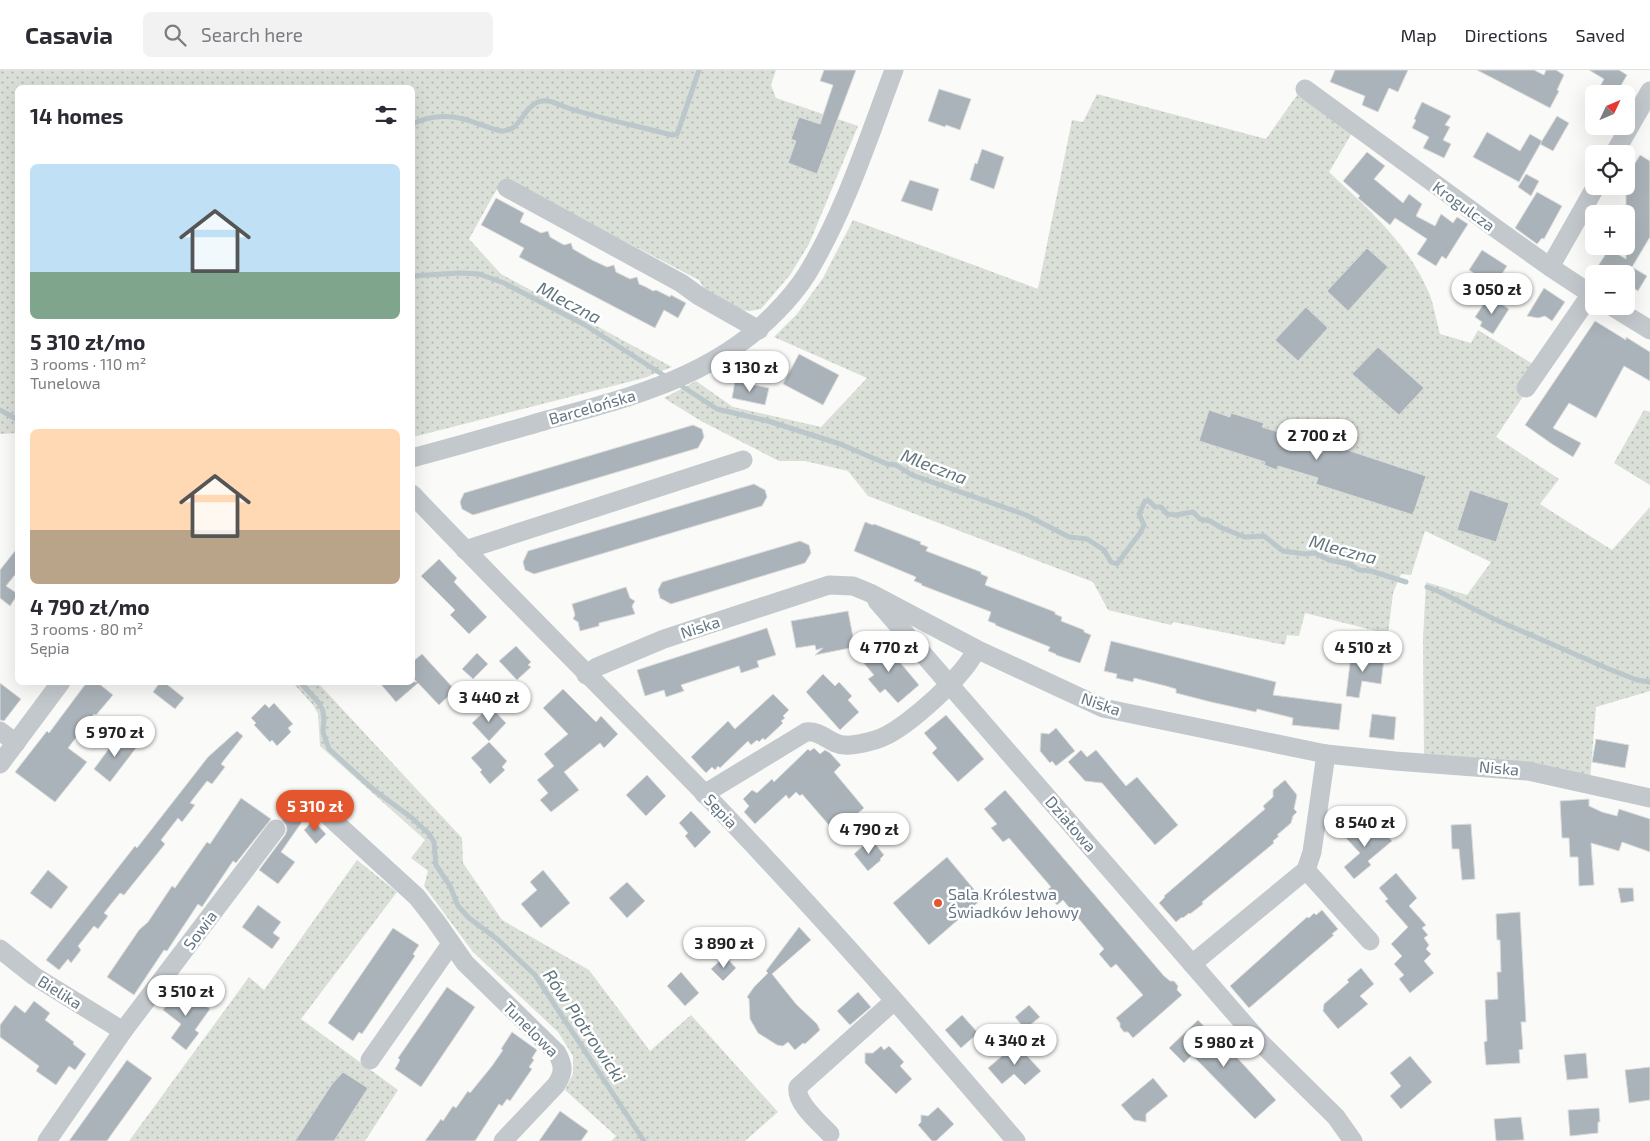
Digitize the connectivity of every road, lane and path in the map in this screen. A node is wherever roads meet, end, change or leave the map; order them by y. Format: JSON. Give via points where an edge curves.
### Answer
{"nodes":[{"id":1,"x":894,"y":70,"type":"edge"},
{"id":2,"x":1305,"y":89,"type":"dead end"},
{"id":3,"x":1650,"y":91,"type":"edge"},
{"id":4,"x":1619,"y":145,"type":"edge"},
{"id":5,"x":507,"y":188,"type":"dead end"},
{"id":6,"x":1591,"y":195,"type":"edge"},
{"id":7,"x":1550,"y":267,"type":"junction"},
{"id":8,"x":1585,"y":290,"type":"edge"},
{"id":9,"x":1585,"y":305,"type":"edge"},
{"id":10,"x":1626,"y":315,"type":"edge"},
{"id":11,"x":759,"y":330,"type":"junction"},
{"id":12,"x":1650,"y":330,"type":"edge"},
{"id":13,"x":1526,"y":388,"type":"dead end"},
{"id":14,"x":415,"y":457,"type":"edge"},
{"id":15,"x":743,"y":460,"type":"dead end"},
{"id":16,"x":415,"y":497,"type":"edge"},
{"id":17,"x":465,"y":550,"type":"junction"},
{"id":18,"x":870,"y":592,"type":"junction"},
{"id":19,"x":976,"y":649,"type":"junction"},
{"id":20,"x":586,"y":675,"type":"junction"},
{"id":21,"x":950,"y":684,"type":"junction"},
{"id":22,"x":59,"y":685,"type":"edge"},
{"id":23,"x":0,"y":731,"type":"edge"},
{"id":24,"x":16,"y":743,"type":"junction"},
{"id":25,"x":1326,"y":754,"type":"junction"},
{"id":26,"x":0,"y":764,"type":"edge"},
{"id":27,"x":704,"y":794,"type":"junction"},
{"id":28,"x":1650,"y":798,"type":"edge"},
{"id":29,"x":313,"y":802,"type":"dead end"},
{"id":30,"x":276,"y":829,"type":"dead end"},
{"id":31,"x":1306,"y":870,"type":"junction"},
{"id":32,"x":1370,"y":941,"type":"dead end"},
{"id":33,"x":451,"y":944,"type":"junction"},
{"id":34,"x":0,"y":949,"type":"edge"},
{"id":35,"x":1192,"y":964,"type":"junction"},
{"id":36,"x":894,"y":1002,"type":"junction"},
{"id":37,"x":123,"y":1031,"type":"junction"},
{"id":38,"x":370,"y":1060,"type":"dead end"},
{"id":39,"x":830,"y":1134,"type":"dead end"},
{"id":40,"x":46,"y":1141,"type":"edge"},
{"id":41,"x":503,"y":1141,"type":"edge"},
{"id":42,"x":1016,"y":1141,"type":"edge"},
{"id":43,"x":1353,"y":1141,"type":"edge"}],
"edges":[{"from":1,"to":11,"type":"street","name":"Barcelońska","via":[[844,202],[826,238],[806,276]]},
{"from":2,"to":7,"type":"street","name":"Krogulcza"},
{"from":3,"to":4,"type":"street"},
{"from":5,"to":11,"type":"street","via":[[681,283]]},
{"from":6,"to":7,"type":"street"},
{"from":7,"to":8,"type":"street","name":"Krogulcza"},
{"from":9,"to":13,"type":"street"},
{"from":10,"to":12,"type":"street"},
{"from":11,"to":14,"type":"street","name":"Barcelońska","via":[[729,352],[652,389]]},
{"from":15,"to":17,"type":"street"},
{"from":16,"to":17,"type":"street","name":"Sępia"},
{"from":17,"to":20,"type":"street","name":"Sępia"},
{"from":18,"to":19,"type":"street","name":"Niska"},
{"from":18,"to":20,"type":"street","name":"Niska","via":[[853,586],[829,585],[664,639]]},
{"from":18,"to":21,"type":"street","name":"Działowa"},
{"from":19,"to":21,"type":"street","via":[[974,657]]},
{"from":19,"to":25,"type":"street","name":"Niska","via":[[1102,708]]},
{"from":20,"to":27,"type":"street","name":"Sępia"},
{"from":21,"to":27,"type":"street","via":[[902,726],[882,738],[845,745],[814,731],[806,732]]},
{"from":21,"to":35,"type":"street","name":"Działowa"},
{"from":22,"to":24,"type":"street"},
{"from":23,"to":24,"type":"street"},
{"from":24,"to":26,"type":"street"},
{"from":25,"to":28,"type":"street","name":"Niska","via":[[1528,771]]},
{"from":25,"to":31,"type":"street","via":[[1312,852]]},
{"from":27,"to":36,"type":"street","name":"Sępia"},
{"from":29,"to":33,"type":"street","name":"Tunelowa","via":[[417,897]]},
{"from":30,"to":37,"type":"street","name":"Sowia"},
{"from":31,"to":32,"type":"street"},
{"from":31,"to":35,"type":"street"},
{"from":33,"to":38,"type":"street"},
{"from":33,"to":41,"type":"street","name":"Tunelowa","via":[[465,963],[557,1053],[562,1063],[563,1071],[556,1085]]},
{"from":34,"to":37,"type":"street","name":"Bielika","via":[[34,976]]},
{"from":35,"to":43,"type":"street","name":"Działowa","via":[[1259,1041],[1336,1117]]},
{"from":36,"to":39,"type":"street","via":[[798,1088],[802,1104]]},
{"from":36,"to":42,"type":"street","name":"Sępia"},
{"from":37,"to":40,"type":"street","name":"Sowia"}]}
